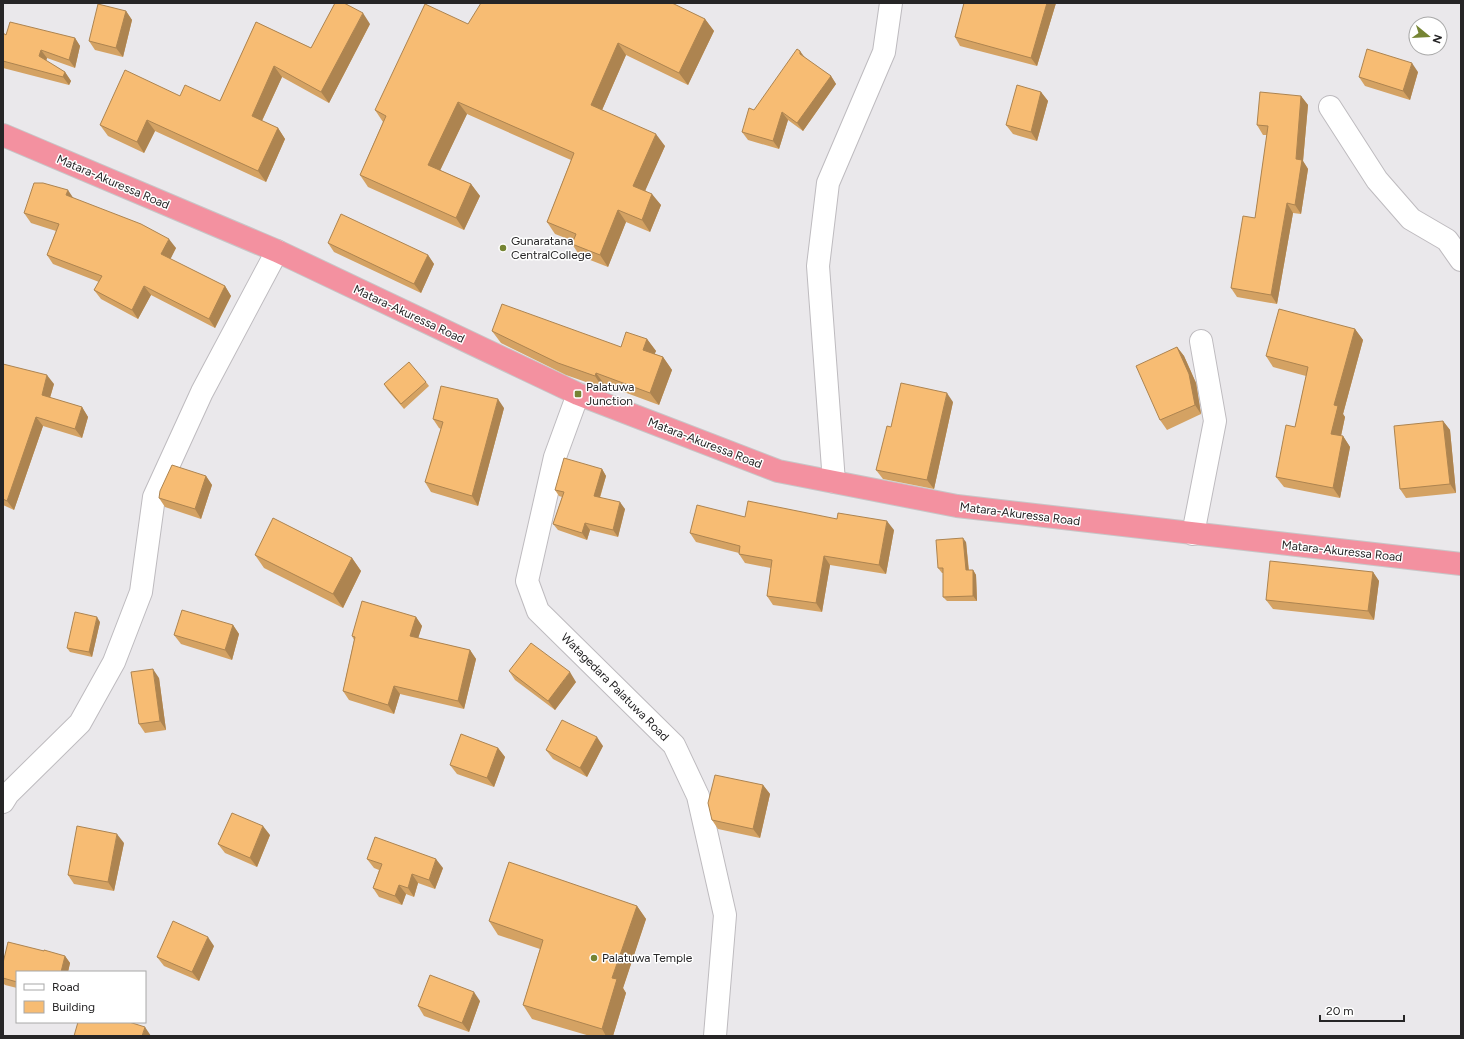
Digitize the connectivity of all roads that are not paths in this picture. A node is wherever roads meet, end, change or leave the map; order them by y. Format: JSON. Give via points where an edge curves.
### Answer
{"nodes":[{"id":1,"x":892,"y":3,"type":"edge"},
{"id":2,"x":1330,"y":107,"type":"dead end"},
{"id":3,"x":3,"y":135,"type":"edge"},
{"id":4,"x":277,"y":251,"type":"junction"},
{"id":5,"x":1461,"y":260,"type":"edge"},
{"id":6,"x":1201,"y":341,"type":"dead end"},
{"id":7,"x":578,"y":394,"type":"junction"},
{"id":8,"x":834,"y":482,"type":"junction"},
{"id":9,"x":1193,"y":534,"type":"junction"},
{"id":10,"x":1461,"y":564,"type":"edge"},
{"id":11,"x":3,"y":802,"type":"edge"},
{"id":12,"x":715,"y":1036,"type":"edge"}],
"edges":[{"from":1,"to":8,"type":"street","via":[[884,52],[828,183],[818,266]]},
{"from":2,"to":5,"type":"street","via":[[1377,180],[1412,219],[1447,240]]},
{"from":3,"to":4,"type":"highway","name":"Matara-Akuressa Road"},
{"from":4,"to":7,"type":"highway","name":"Matara-Akuressa Road"},
{"from":4,"to":11,"type":"street","via":[[202,392],[154,497],[141,592],[114,662],[80,723],[8,794]]},
{"from":6,"to":9,"type":"street","via":[[1216,421]]},
{"from":7,"to":8,"type":"highway","name":"Matara-Akuressa Road","via":[[778,471]]},
{"from":7,"to":12,"type":"street","name":"Watagedara Palatuwa Road","via":[[555,457],[527,581],[538,611],[674,745],[698,796],[725,916]]},
{"from":8,"to":9,"type":"highway","name":"Matara-Akuressa Road","via":[[957,506]]},
{"from":9,"to":10,"type":"highway","name":"Matara-Akuressa Road"}]}
